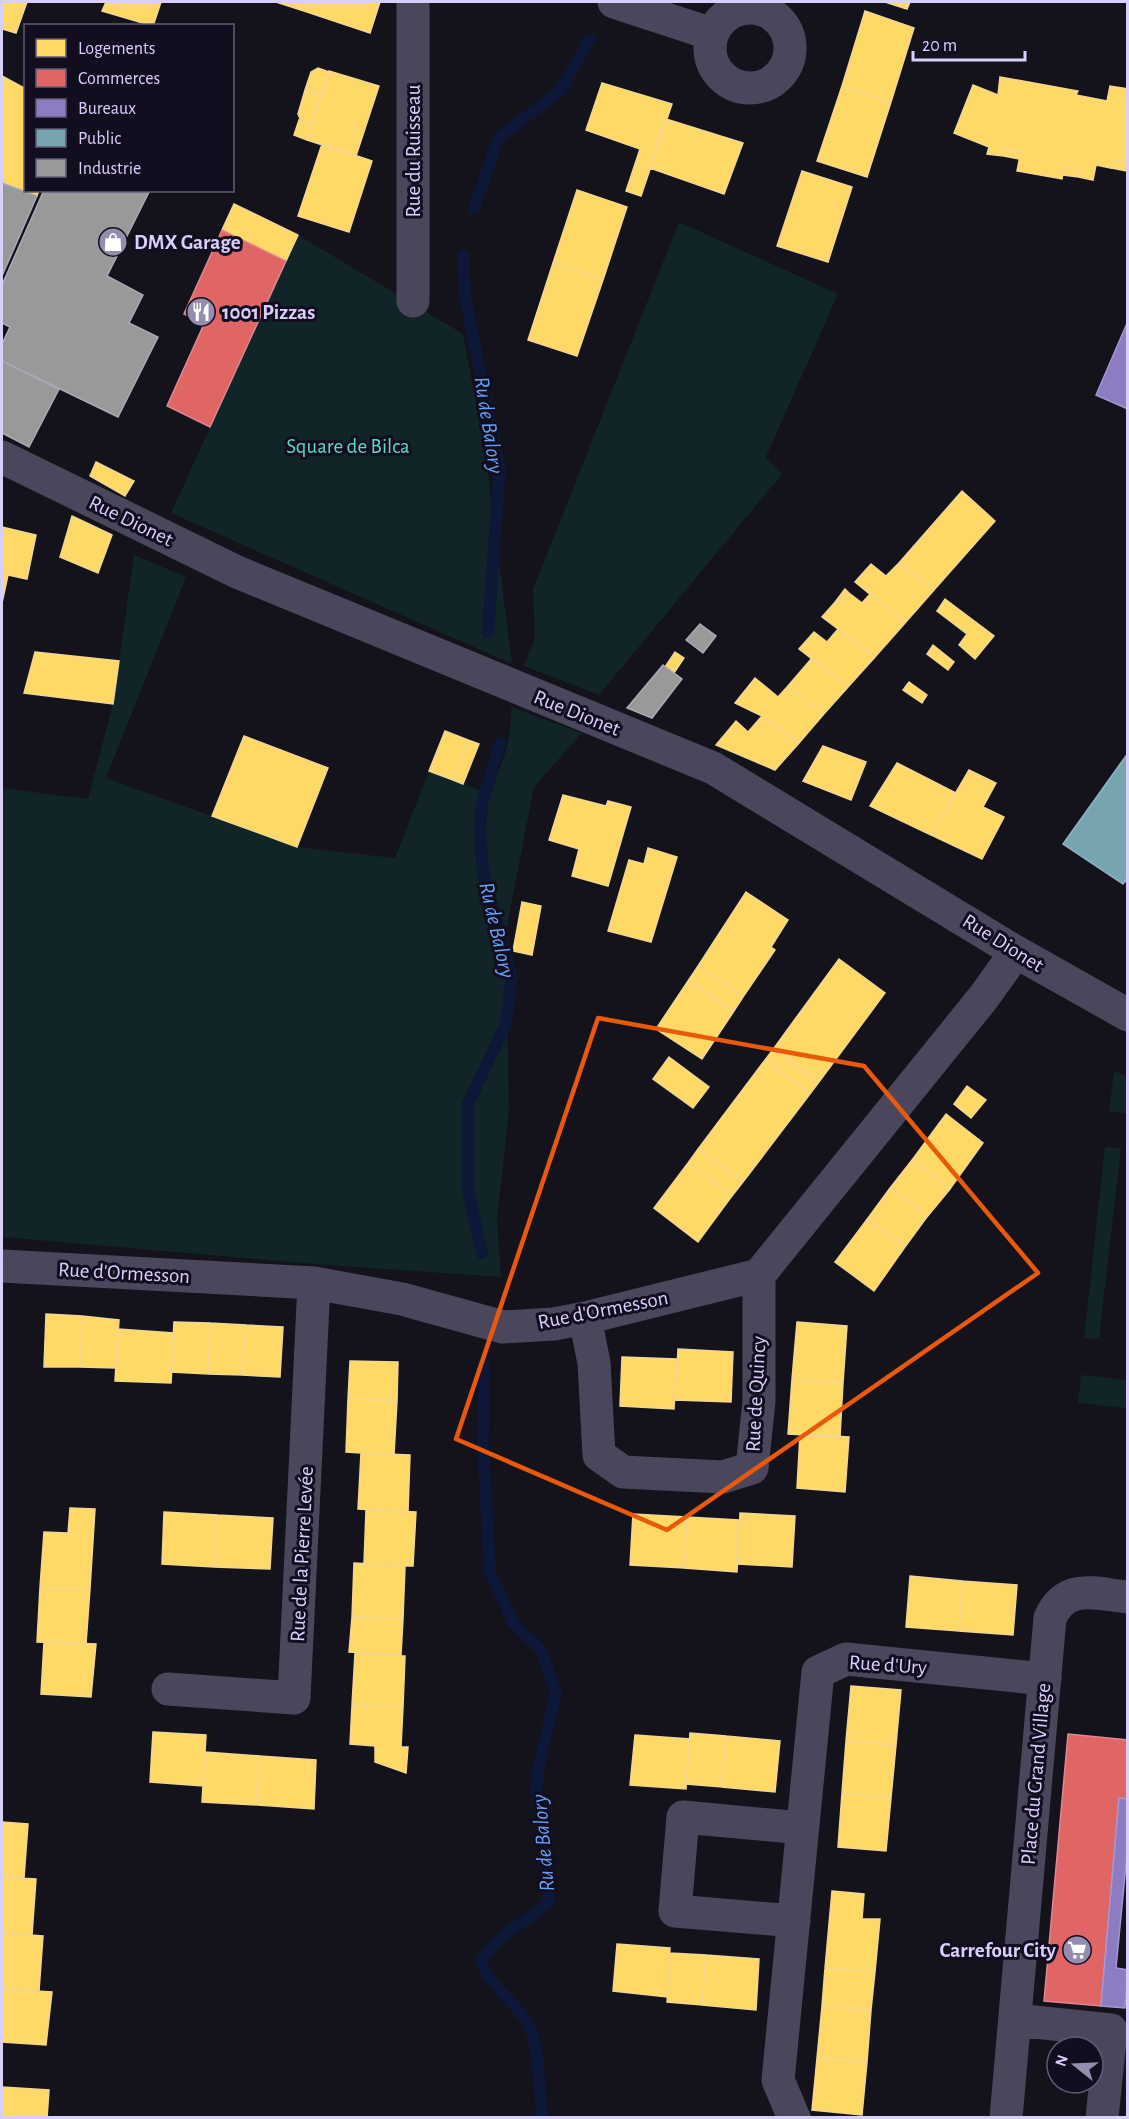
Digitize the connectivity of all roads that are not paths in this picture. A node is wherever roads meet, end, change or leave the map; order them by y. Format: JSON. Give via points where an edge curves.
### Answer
{"nodes":[{"id":1,"x":413,"y":2,"type":"edge"},
{"id":2,"x":614,"y":2,"type":"edge"},
{"id":3,"x":712,"y":34,"type":"dead end"},
{"id":4,"x":412,"y":301,"type":"dead end"},
{"id":5,"x":2,"y":457,"type":"edge"},
{"id":6,"x":1016,"y":952,"type":"junction"},
{"id":7,"x":1128,"y":1015,"type":"edge"},
{"id":8,"x":2,"y":1266,"type":"edge"},
{"id":9,"x":759,"y":1275,"type":"junction"},
{"id":10,"x":314,"y":1283,"type":"junction"},
{"id":11,"x":585,"y":1318,"type":"junction"},
{"id":12,"x":1128,"y":1597,"type":"edge"},
{"id":13,"x":1045,"y":1679,"type":"junction"},
{"id":14,"x":168,"y":1689,"type":"dead end"},
{"id":15,"x":802,"y":1828,"type":"junction"},
{"id":16,"x":794,"y":1922,"type":"junction"},
{"id":17,"x":1015,"y":2020,"type":"junction"},
{"id":18,"x":794,"y":2118,"type":"edge"},
{"id":19,"x":1006,"y":2118,"type":"edge"},
{"id":20,"x":1102,"y":2118,"type":"edge"}],
"edges":[{"from":1,"to":4,"type":"street","name":"Rue du Ruisseau"},
{"from":2,"to":3,"type":"street"},
{"from":5,"to":6,"type":"street","name":"Rue Dionet","via":[[237,572],[713,768]]},
{"from":6,"to":7,"type":"street","name":"Rue Dionet"},
{"from":6,"to":9,"type":"street"},
{"from":8,"to":10,"type":"street","name":"Rue d'Ormesson"},
{"from":9,"to":11,"type":"street","name":"Rue d'Ormesson"},
{"from":9,"to":11,"type":"street","name":"Rue de Quincy","via":[[759,1401],[752,1468],[723,1477],[623,1472],[599,1455],[594,1363]]},
{"from":10,"to":11,"type":"street","name":"Rue d'Ormesson","via":[[402,1299],[503,1327]]},
{"from":10,"to":14,"type":"street","name":"Rue de la Pierre Levée","via":[[294,1698]]},
{"from":12,"to":13,"type":"street","name":"Place du Grand Village","via":[[1069,1594],[1056,1605],[1050,1618]]},
{"from":13,"to":15,"type":"street","name":"Rue d'Ury","via":[[846,1659],[818,1672]]},
{"from":13,"to":17,"type":"street","name":"Place du Grand Village"},
{"from":15,"to":16,"type":"street","name":"Rue d'Ury"},
{"from":15,"to":16,"type":"street","via":[[683,1817],[675,1911]]},
{"from":16,"to":18,"type":"street","name":"Rue d'Ury","via":[[778,2080]]},
{"from":17,"to":19,"type":"street","name":"Place du Grand Village"},
{"from":17,"to":20,"type":"street","via":[[1111,2030]]}]}
